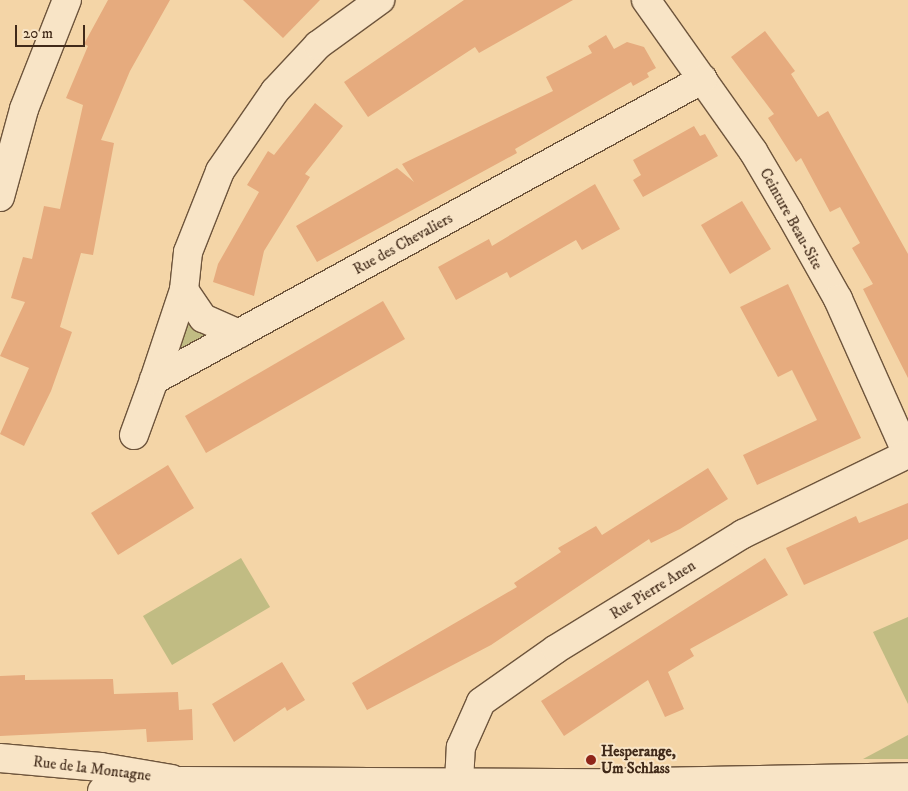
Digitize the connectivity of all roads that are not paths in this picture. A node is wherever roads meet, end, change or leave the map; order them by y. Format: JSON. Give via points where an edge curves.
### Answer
{"nodes":[{"id":1,"x":67,"y":0,"type":"edge"},
{"id":2,"x":380,"y":0,"type":"edge"},
{"id":3,"x":646,"y":0,"type":"edge"},
{"id":4,"x":703,"y":79,"type":"junction"},
{"id":5,"x":0,"y":197,"type":"edge"},
{"id":6,"x":184,"y":290,"type":"junction"},
{"id":7,"x":239,"y":334,"type":"junction"},
{"id":8,"x":154,"y":380,"type":"junction"},
{"id":9,"x":134,"y":435,"type":"dead end"},
{"id":10,"x":908,"y":454,"type":"edge"},
{"id":11,"x":0,"y":758,"type":"edge"},
{"id":12,"x":908,"y":777,"type":"edge"},
{"id":13,"x":789,"y":780,"type":"junction"},
{"id":14,"x":183,"y":781,"type":"junction"},
{"id":15,"x":459,"y":782,"type":"junction"},
{"id":16,"x":874,"y":787,"type":"edge"},
{"id":17,"x":102,"y":791,"type":"edge"},
{"id":18,"x":817,"y":791,"type":"edge"}],
"edges":[{"from":1,"to":5,"type":"street","via":[[24,109]]},
{"from":2,"to":6,"type":"street","via":[[318,45],[275,91],[247,130],[220,171],[188,252]]},
{"from":3,"to":4,"type":"street","name":"Ceinture Beau-Site"},
{"from":4,"to":7,"type":"street","name":"Rue des Chevaliers"},
{"from":4,"to":10,"type":"street","name":"Ceinture Beau-Site","via":[[753,150],[838,299]]},
{"from":6,"to":7,"type":"street","via":[[203,318]]},
{"from":6,"to":8,"type":"street"},
{"from":7,"to":8,"type":"street","name":"Rue des Chevaliers"},
{"from":8,"to":9,"type":"street"},
{"from":10,"to":15,"type":"street","name":"Rue Pierre Anen","via":[[743,534],[556,649],[481,702],[461,747]]},
{"from":11,"to":14,"type":"street","name":"Rue de la Montagne","via":[[102,767]]},
{"from":12,"to":16,"type":"street"},
{"from":13,"to":15,"type":"street"},
{"from":13,"to":16,"type":"street"},
{"from":13,"to":18,"type":"street"},
{"from":14,"to":15,"type":"street"},
{"from":14,"to":17,"type":"street"}]}
